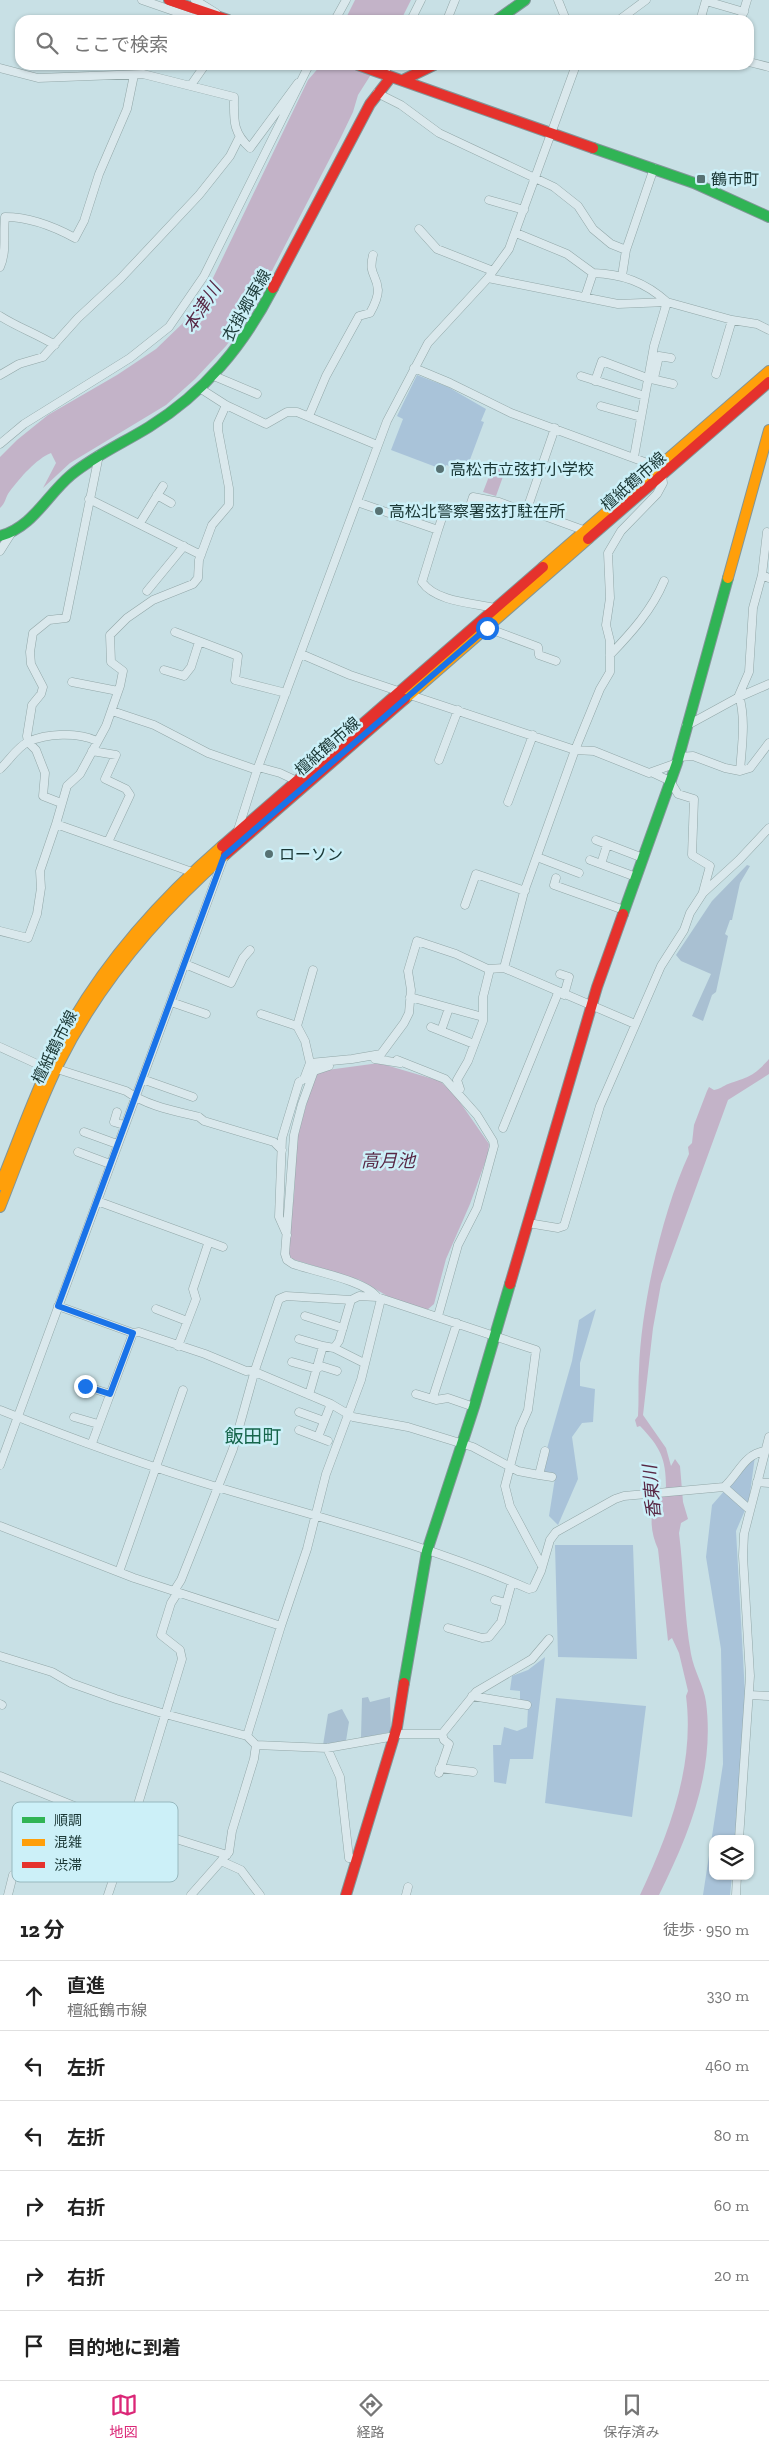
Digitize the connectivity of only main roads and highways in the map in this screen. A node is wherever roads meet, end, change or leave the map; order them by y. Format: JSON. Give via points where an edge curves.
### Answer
{"nodes":[{"id":1,"x":169,"y":0,"type":"edge"},
{"id":2,"x":525,"y":0,"type":"edge"},
{"id":3,"x":212,"y":15,"type":"edge"},
{"id":4,"x":504,"y":15,"type":"edge"},
{"id":5,"x":426,"y":70,"type":"edge"},
{"id":6,"x":386,"y":72,"type":"edge"},
{"id":7,"x":403,"y":80,"type":"junction"},
{"id":8,"x":769,"y":217,"type":"edge"},
{"id":9,"x":769,"y":371,"type":"edge"},
{"id":10,"x":769,"y":382,"type":"edge"},
{"id":11,"x":769,"y":430,"type":"edge"},
{"id":12,"x":766,"y":453,"type":"edge"},
{"id":13,"x":660,"y":471,"type":"junction"},
{"id":14,"x":5,"y":535,"type":"edge"},
{"id":15,"x":406,"y":692,"type":"junction"},
{"id":16,"x":52,"y":1069,"type":"junction"},
{"id":17,"x":0,"y":1185,"type":"edge"},
{"id":18,"x":0,"y":1208,"type":"edge"},
{"id":19,"x":346,"y":1895,"type":"edge"}],
"edges":[{"from":1,"to":3,"type":"main road"},
{"from":2,"to":4,"type":"main road"},
{"from":5,"to":7,"type":"main road"},
{"from":6,"to":7,"type":"main road"},
{"from":6,"to":14,"type":"main road","name":"衣掛郷東線","via":[[245,340],[201,389],[149,428],[99,455],[60,484],[37,511]]},
{"from":7,"to":8,"type":"main road","via":[[654,168]]},
{"from":9,"to":13,"type":"main road","name":"檀紙鶴市線"},
{"from":10,"to":13,"type":"main road","name":"檀紙鶴市線"},
{"from":11,"to":12,"type":"main road"},
{"from":12,"to":19,"type":"main road","via":[[678,760],[592,1004],[474,1407],[427,1551],[396,1735]]},
{"from":13,"to":15,"type":"main road","name":"檀紙鶴市線","via":[[487,628]]},
{"from":13,"to":15,"type":"main road","name":"檀紙鶴市線","via":[[495,608]]},
{"from":15,"to":16,"type":"main road","name":"檀紙鶴市線","via":[[170,906],[118,967]]},
{"from":15,"to":16,"type":"main road","name":"檀紙鶴市線","via":[[192,872],[138,928],[81,1007]]},
{"from":16,"to":17,"type":"main road","name":"檀紙鶴市線"},
{"from":16,"to":18,"type":"main road","name":"檀紙鶴市線"}]}
